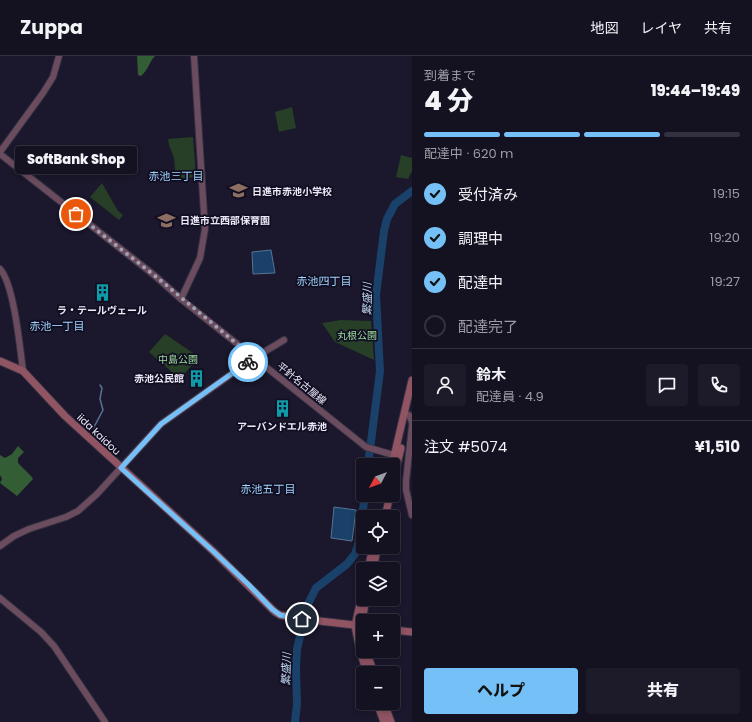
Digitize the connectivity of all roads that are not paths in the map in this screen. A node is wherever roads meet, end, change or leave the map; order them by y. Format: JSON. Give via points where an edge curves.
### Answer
{"nodes":[{"id":1,"x":59,"y":56,"type":"edge"},
{"id":2,"x":194,"y":56,"type":"edge"},
{"id":3,"x":0,"y":153,"type":"edge"},
{"id":4,"x":0,"y":268,"type":"edge"},
{"id":5,"x":181,"y":299,"type":"junction"},
{"id":6,"x":284,"y":340,"type":"dead end"},
{"id":7,"x":254,"y":358,"type":"junction"},
{"id":8,"x":0,"y":361,"type":"edge"},
{"id":9,"x":24,"y":371,"type":"junction"},
{"id":10,"x":412,"y":380,"type":"edge"},
{"id":11,"x":412,"y":401,"type":"edge"},
{"id":12,"x":410,"y":418,"type":"edge"},
{"id":13,"x":412,"y":426,"type":"edge"},
{"id":14,"x":397,"y":456,"type":"junction"},
{"id":15,"x":121,"y":468,"type":"junction"},
{"id":16,"x":412,"y":515,"type":"edge"},
{"id":17,"x":0,"y":546,"type":"edge"},
{"id":18,"x":0,"y":598,"type":"edge"},
{"id":19,"x":356,"y":626,"type":"edge"},
{"id":20,"x":400,"y":631,"type":"edge"},
{"id":21,"x":412,"y":632,"type":"edge"},
{"id":22,"x":380,"y":710,"type":"edge"},
{"id":23,"x":386,"y":710,"type":"edge"},
{"id":24,"x":105,"y":722,"type":"edge"},
{"id":25,"x":384,"y":722,"type":"edge"},
{"id":26,"x":390,"y":722,"type":"edge"}],
"edges":[{"from":1,"to":3,"type":"street","via":[[53,77]]},
{"from":2,"to":5,"type":"street","via":[[205,229],[200,258]]},
{"from":3,"to":5,"type":"street","name":"平針名古屋線"},
{"from":4,"to":9,"type":"street","via":[[10,290]]},
{"from":5,"to":7,"type":"street","name":"平針名古屋線"},
{"from":6,"to":7,"type":"street"},
{"from":7,"to":14,"type":"street","name":"平針名古屋線","via":[[367,448]]},
{"from":7,"to":15,"type":"street","via":[[161,424]]},
{"from":8,"to":9,"type":"main road","name":"iida kaidou"},
{"from":9,"to":15,"type":"main road","name":"iida kaidou","via":[[65,416]]},
{"from":10,"to":14,"type":"main road"},
{"from":11,"to":12,"type":"main road"},
{"from":12,"to":14,"type":"main road"},
{"from":13,"to":16,"type":"street","via":[[406,481]]},
{"from":15,"to":17,"type":"street","via":[[90,502],[78,511],[29,529]]},
{"from":15,"to":19,"type":"main road","name":"iida kaidou","via":[[280,615]]},
{"from":18,"to":24,"type":"street","via":[[54,646]]},
{"from":20,"to":21,"type":"main road"},
{"from":22,"to":25,"type":"main road"},
{"from":23,"to":26,"type":"main road"}]}
